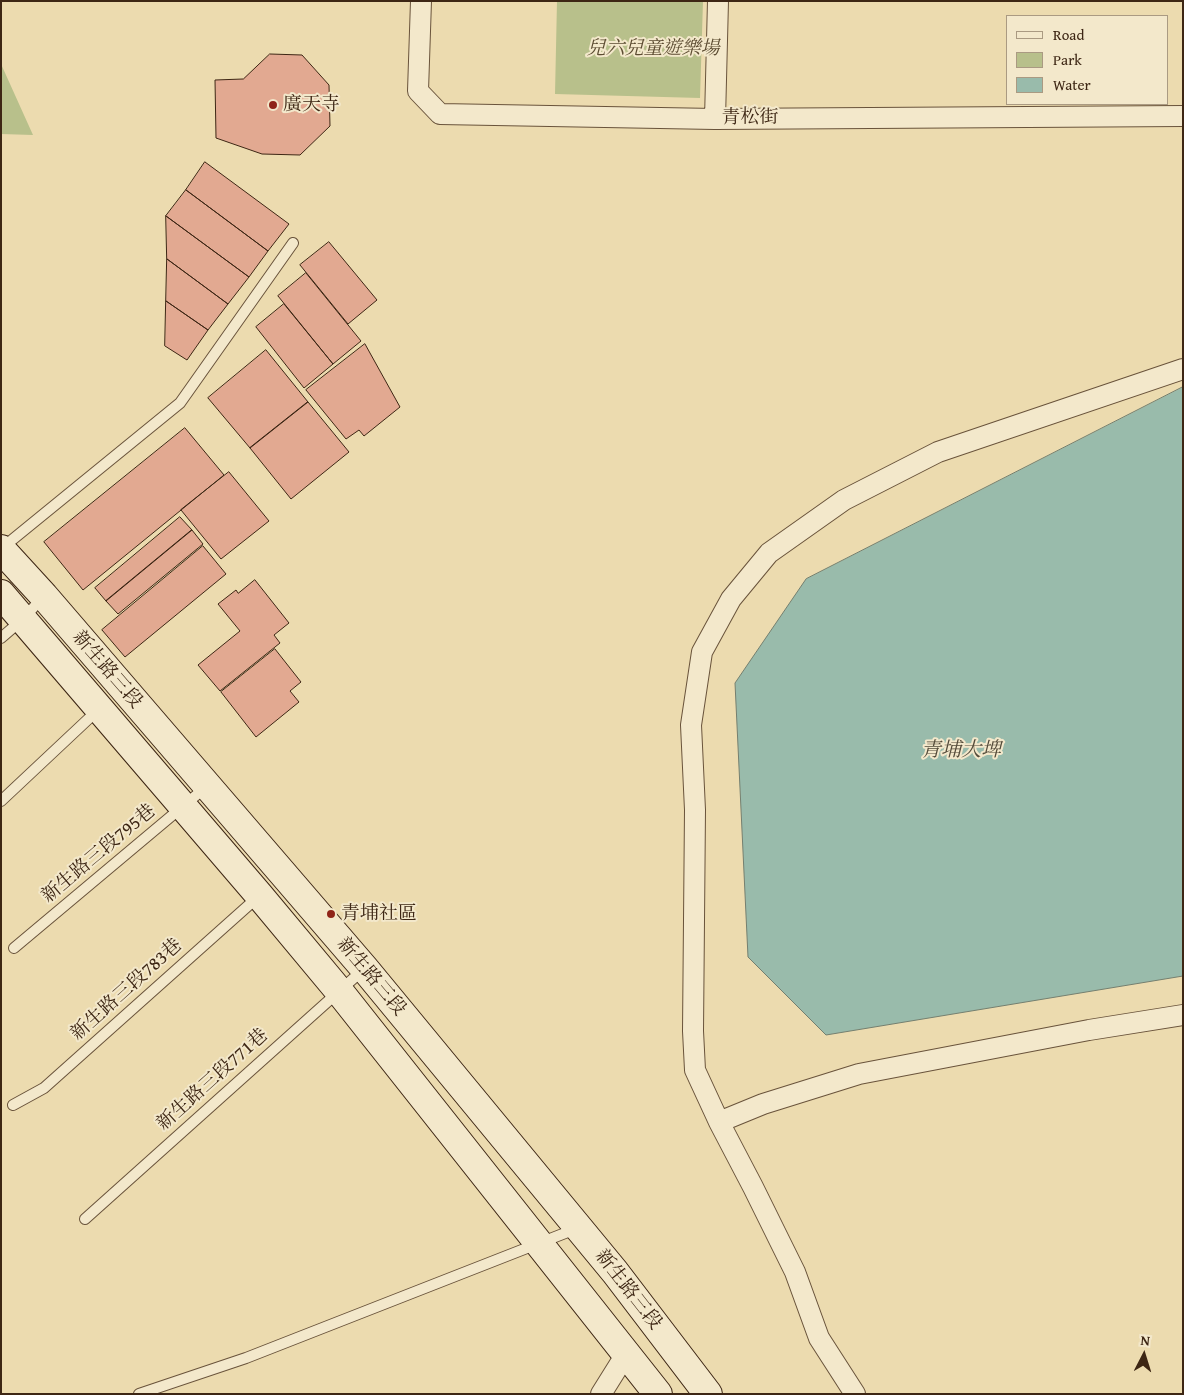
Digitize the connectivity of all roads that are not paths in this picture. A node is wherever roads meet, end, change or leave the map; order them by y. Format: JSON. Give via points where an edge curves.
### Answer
{"nodes":[{"id":1,"x":420,"y":1,"type":"edge"},
{"id":2,"x":718,"y":1,"type":"edge"},
{"id":3,"x":1183,"y":116,"type":"edge"},
{"id":4,"x":715,"y":119,"type":"junction"},
{"id":5,"x":293,"y":243,"type":"dead end"},
{"id":6,"x":1183,"y":368,"type":"edge"},
{"id":7,"x":1,"y":549,"type":"edge"},
{"id":8,"x":1,"y":594,"type":"edge"},
{"id":9,"x":44,"y":596,"type":"junction"},
{"id":10,"x":23,"y":619,"type":"junction"},
{"id":11,"x":1,"y":638,"type":"edge"},
{"id":12,"x":99,"y":709,"type":"junction"},
{"id":13,"x":207,"y":787,"type":"junction"},
{"id":14,"x":1,"y":800,"type":"edge"},
{"id":15,"x":183,"y":806,"type":"junction"},
{"id":16,"x":259,"y":895,"type":"junction"},
{"id":17,"x":14,"y":948,"type":"dead end"},
{"id":18,"x":365,"y":969,"type":"junction"},
{"id":19,"x":339,"y":991,"type":"junction"},
{"id":20,"x":1183,"y":1015,"type":"edge"},
{"id":21,"x":13,"y":1105,"type":"dead end"},
{"id":22,"x":719,"y":1122,"type":"junction"},
{"id":23,"x":85,"y":1219,"type":"dead end"},
{"id":24,"x":579,"y":1228,"type":"junction"},
{"id":25,"x":539,"y":1244,"type":"junction"},
{"id":26,"x":626,"y":1354,"type":"junction"},
{"id":27,"x":139,"y":1394,"type":"edge"},
{"id":28,"x":601,"y":1394,"type":"edge"},
{"id":29,"x":658,"y":1394,"type":"edge"},
{"id":30,"x":708,"y":1394,"type":"edge"},
{"id":31,"x":855,"y":1394,"type":"edge"}],
"edges":[{"from":1,"to":4,"type":"street","name":"青松街","via":[[418,91],[440,114]]},
{"from":2,"to":4,"type":"street"},
{"from":3,"to":4,"type":"street","name":"青松街"},
{"from":5,"to":7,"type":"lane","via":[[180,403]]},
{"from":6,"to":22,"type":"street","via":[[938,452],[844,500],[769,553],[731,599],[702,652],[691,725],[695,810],[695,1070]]},
{"from":7,"to":9,"type":"main road","name":"新生路三段"},
{"from":8,"to":10,"type":"main road","name":"新生路三段"},
{"from":9,"to":10,"type":"lane"},
{"from":9,"to":13,"type":"main road","name":"新生路三段"},
{"from":10,"to":11,"type":"lane"},
{"from":10,"to":12,"type":"main road","name":"新生路三段"},
{"from":12,"to":14,"type":"lane"},
{"from":12,"to":15,"type":"main road","name":"新生路三段"},
{"from":13,"to":15,"type":"lane","name":"新生路三段795巷"},
{"from":13,"to":18,"type":"main road","name":"新生路三段"},
{"from":15,"to":16,"type":"main road","name":"新生路三段"},
{"from":15,"to":17,"type":"lane","name":"新生路三段795巷"},
{"from":16,"to":19,"type":"main road","name":"新生路三段"},
{"from":16,"to":21,"type":"lane","name":"新生路三段783巷","via":[[44,1088]]},
{"from":18,"to":19,"type":"lane","name":"新生路三段771巷"},
{"from":18,"to":24,"type":"main road","name":"新生路三段"},
{"from":19,"to":23,"type":"lane","name":"新生路三段771巷"},
{"from":19,"to":25,"type":"main road","name":"新生路三段"},
{"from":20,"to":22,"type":"street","via":[[859,1074],[763,1104]]},
{"from":22,"to":31,"type":"street","via":[[795,1272],[819,1338]]},
{"from":24,"to":25,"type":"lane"},
{"from":24,"to":30,"type":"main road","name":"新生路三段"},
{"from":25,"to":26,"type":"main road","name":"新生路三段"},
{"from":25,"to":27,"type":"lane","via":[[246,1358]]},
{"from":26,"to":28,"type":"street"},
{"from":26,"to":29,"type":"main road","name":"新生路三段"}]}
